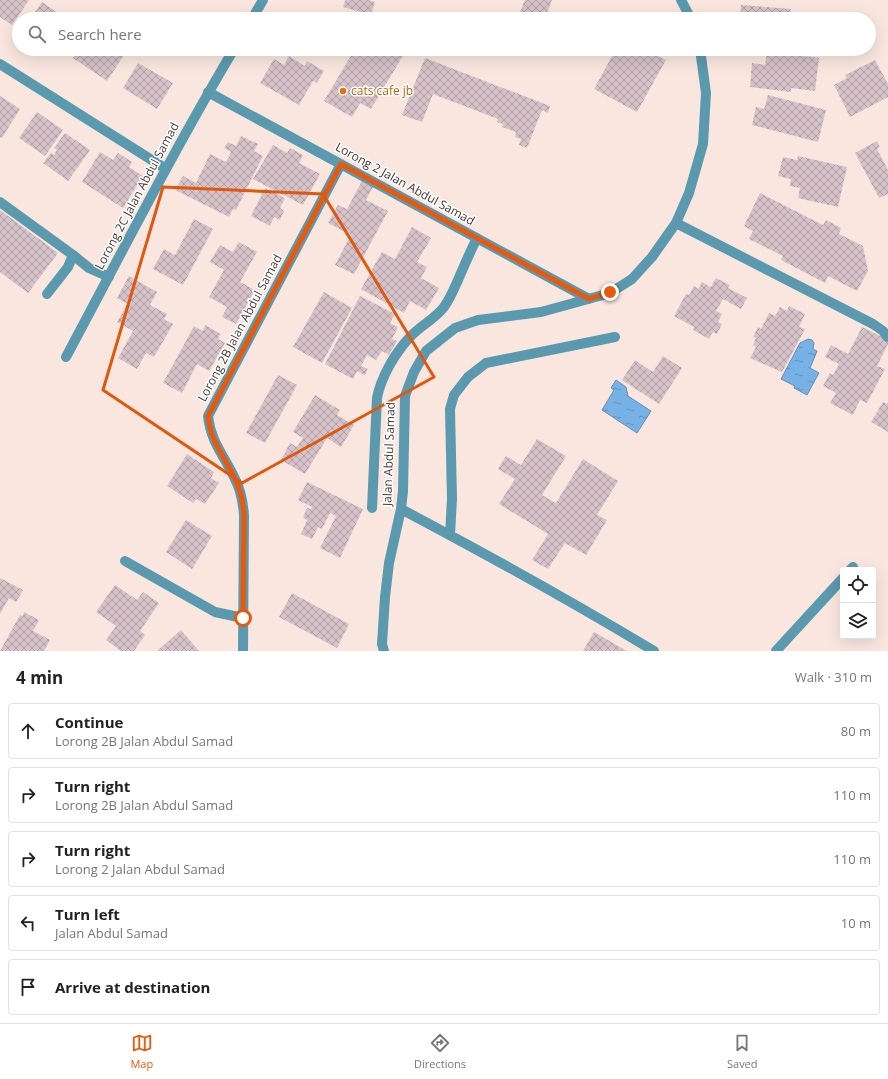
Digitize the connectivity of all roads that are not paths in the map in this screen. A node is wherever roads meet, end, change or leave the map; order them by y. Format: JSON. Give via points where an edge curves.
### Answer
{"nodes":[{"id":1,"x":263,"y":0,"type":"edge"},
{"id":2,"x":681,"y":0,"type":"edge"},
{"id":3,"x":256,"y":12,"type":"edge"},
{"id":4,"x":687,"y":12,"type":"edge"},
{"id":5,"x":230,"y":56,"type":"edge"},
{"id":6,"x":701,"y":56,"type":"edge"},
{"id":7,"x":0,"y":64,"type":"edge"},
{"id":8,"x":208,"y":92,"type":"junction"},
{"id":9,"x":341,"y":164,"type":"junction"},
{"id":10,"x":166,"y":169,"type":"junction"},
{"id":11,"x":0,"y":202,"type":"edge"},
{"id":12,"x":676,"y":223,"type":"junction"},
{"id":13,"x":477,"y":238,"type":"junction"},
{"id":14,"x":72,"y":255,"type":"junction"},
{"id":15,"x":108,"y":277,"type":"junction"},
{"id":16,"x":47,"y":294,"type":"dead end"},
{"id":17,"x":589,"y":299,"type":"junction"},
{"id":18,"x":615,"y":337,"type":"dead end"},
{"id":19,"x":888,"y":337,"type":"edge"},
{"id":20,"x":66,"y":357,"type":"dead end"},
{"id":21,"x":372,"y":508,"type":"dead end"},
{"id":22,"x":401,"y":509,"type":"junction"},
{"id":23,"x":450,"y":535,"type":"junction"},
{"id":24,"x":125,"y":560,"type":"dead end"},
{"id":25,"x":840,"y":581,"type":"edge"},
{"id":26,"x":243,"y":618,"type":"junction"},
{"id":27,"x":243,"y":651,"type":"edge"},
{"id":28,"x":384,"y":651,"type":"edge"},
{"id":29,"x":654,"y":651,"type":"edge"},
{"id":30,"x":776,"y":651,"type":"edge"}],
"edges":[{"from":1,"to":3,"type":"street"},
{"from":2,"to":4,"type":"street"},
{"from":5,"to":8,"type":"street","name":"Lorong 2C Jalan Abdul Samad"},
{"from":6,"to":12,"type":"street","name":"Jalan Abdul Samad","via":[[706,93],[703,144],[689,193]]},
{"from":7,"to":10,"type":"street"},
{"from":8,"to":9,"type":"street","name":"Lorong 2 Jalan Abdul Samad"},
{"from":8,"to":10,"type":"street","name":"Lorong 2C Jalan Abdul Samad"},
{"from":9,"to":13,"type":"street","name":"Lorong 2 Jalan Abdul Samad"},
{"from":9,"to":26,"type":"street","name":"Lorong 2B Jalan Abdul Samad","via":[[208,416],[213,440],[236,480],[243,500]]},
{"from":10,"to":15,"type":"street","name":"Lorong 2C Jalan Abdul Samad"},
{"from":11,"to":14,"type":"street"},
{"from":12,"to":17,"type":"street","name":"Jalan Abdul Samad","via":[[652,257],[632,279],[610,292]]},
{"from":12,"to":19,"type":"street","via":[[873,324]]},
{"from":13,"to":17,"type":"street","name":"Lorong 2 Jalan Abdul Samad"},
{"from":13,"to":21,"type":"street","via":[[444,307],[410,336],[379,386]]},
{"from":14,"to":15,"type":"street","via":[[89,268]]},
{"from":14,"to":16,"type":"street","via":[[68,267]]},
{"from":15,"to":20,"type":"street","name":"Lorong 2C Jalan Abdul Samad"},
{"from":17,"to":22,"type":"street","name":"Jalan Abdul Samad","via":[[540,312],[478,320],[455,328],[426,351],[404,396]]},
{"from":18,"to":23,"type":"street","via":[[486,363],[468,377],[454,395],[450,409]]},
{"from":22,"to":23,"type":"street"},
{"from":22,"to":28,"type":"street","name":"Jalan Abdul Samad","via":[[385,597],[382,644]]},
{"from":23,"to":29,"type":"street"},
{"from":24,"to":26,"type":"street","via":[[216,612]]},
{"from":25,"to":30,"type":"street"},
{"from":26,"to":27,"type":"street","name":"Lorong 2B Jalan Abdul Samad"}]}
